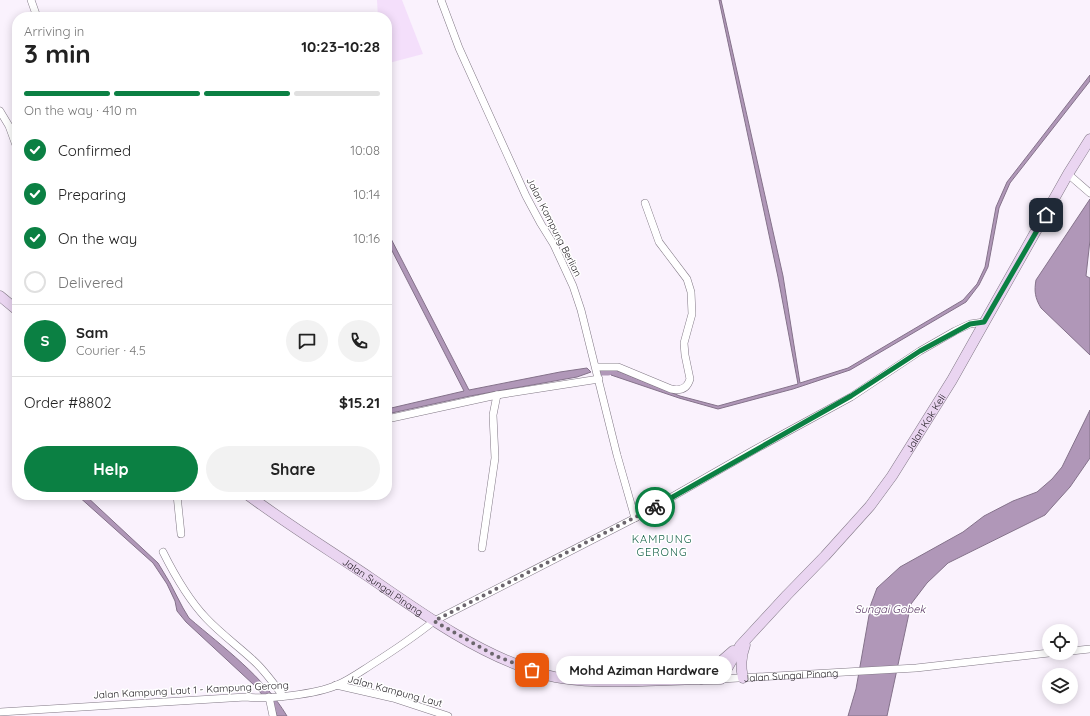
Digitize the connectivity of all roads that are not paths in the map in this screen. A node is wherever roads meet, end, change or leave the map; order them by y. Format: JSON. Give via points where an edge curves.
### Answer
{"nodes":[{"id":1,"x":30,"y":0,"type":"edge"},
{"id":2,"x":441,"y":0,"type":"edge"},
{"id":3,"x":35,"y":12,"type":"edge"},
{"id":4,"x":0,"y":111,"type":"edge"},
{"id":5,"x":12,"y":134,"type":"edge"},
{"id":6,"x":1090,"y":139,"type":"edge"},
{"id":7,"x":1068,"y":174,"type":"junction"},
{"id":8,"x":1090,"y":193,"type":"edge"},
{"id":9,"x":645,"y":203,"type":"dead end"},
{"id":10,"x":0,"y":296,"type":"edge"},
{"id":11,"x":12,"y":306,"type":"edge"},
{"id":12,"x":984,"y":322,"type":"junction"},
{"id":13,"x":596,"y":367,"type":"junction"},
{"id":14,"x":598,"y":379,"type":"junction"},
{"id":15,"x":497,"y":395,"type":"junction"},
{"id":16,"x":392,"y":418,"type":"edge"},
{"id":17,"x":178,"y":500,"type":"edge"},
{"id":18,"x":255,"y":500,"type":"edge"},
{"id":19,"x":635,"y":518,"type":"junction"},
{"id":20,"x":181,"y":534,"type":"dead end"},
{"id":21,"x":482,"y":548,"type":"dead end"},
{"id":22,"x":163,"y":552,"type":"dead end"},
{"id":23,"x":434,"y":621,"type":"junction"},
{"id":24,"x":744,"y":643,"type":"junction"},
{"id":25,"x":1090,"y":649,"type":"edge"},
{"id":26,"x":1078,"y":650,"type":"edge"},
{"id":27,"x":1042,"y":654,"type":"edge"},
{"id":28,"x":743,"y":678,"type":"junction"},
{"id":29,"x":701,"y":679,"type":"junction"},
{"id":30,"x":722,"y":679,"type":"junction"},
{"id":31,"x":336,"y":685,"type":"junction"},
{"id":32,"x":282,"y":696,"type":"junction"},
{"id":33,"x":270,"y":697,"type":"junction"},
{"id":34,"x":0,"y":712,"type":"edge"},
{"id":35,"x":437,"y":714,"type":"edge"},
{"id":36,"x":273,"y":716,"type":"edge"},
{"id":37,"x":448,"y":716,"type":"edge"}],
"edges":[{"from":1,"to":3,"type":"street"},
{"from":2,"to":13,"type":"street","name":"Jalan Kampung Berlian","via":[[459,48],[526,196],[554,245],[573,286]]},
{"from":4,"to":5,"type":"street"},
{"from":6,"to":7,"type":"street","name":"Jalan Kok Keli"},
{"from":7,"to":8,"type":"street"},
{"from":7,"to":12,"type":"street","name":"Jalan Kok Keli"},
{"from":9,"to":13,"type":"street","via":[[659,242],[687,279],[691,292],[692,314],[684,343],[689,383],[676,390],[618,367]]},
{"from":10,"to":11,"type":"street"},
{"from":12,"to":19,"type":"street","name":"Jalan Kampung Laut 1 - Kampung Gerong","via":[[970,324],[920,351],[851,396]]},
{"from":12,"to":24,"type":"street","name":"Jalan Kok Keli","via":[[948,386],[879,494]]},
{"from":13,"to":14,"type":"street","name":"Jalan Kampung Berlian"},
{"from":14,"to":15,"type":"street"},
{"from":14,"to":19,"type":"street","name":"Jalan Kampung Berlian"},
{"from":15,"to":16,"type":"street"},
{"from":15,"to":21,"type":"street","via":[[493,415],[496,458]]},
{"from":17,"to":20,"type":"street"},
{"from":18,"to":23,"type":"street","name":"Jalan Sungai Pinang"},
{"from":19,"to":23,"type":"street","name":"Jalan Kampung Laut 1 - Kampung Gerong"},
{"from":22,"to":32,"type":"street","via":[[191,601],[255,662]]},
{"from":23,"to":29,"type":"street","name":"Jalan Sungai Pinang","via":[[496,656],[560,678],[590,681]]},
{"from":23,"to":31,"type":"street","name":"Jalan Kampung Laut 1 - Kampung Gerong","via":[[405,644]]},
{"from":24,"to":28,"type":"street","via":[[741,658]]},
{"from":24,"to":29,"type":"street"},
{"from":24,"to":30,"type":"street","name":"Jalan Kok Keli"},
{"from":25,"to":26,"type":"street"},
{"from":27,"to":28,"type":"street","name":"Jalan Sungai Pinang","via":[[916,668]]},
{"from":28,"to":30,"type":"street","name":"Jalan Sungai Pinang"},
{"from":29,"to":30,"type":"street","name":"Jalan Sungai Pinang"},
{"from":31,"to":32,"type":"street","name":"Jalan Kampung Laut 1 - Kampung Gerong"},
{"from":31,"to":35,"type":"street","name":"Jalan Kampung Laut","via":[[393,698]]},
{"from":32,"to":33,"type":"street","name":"Jalan Kampung Laut 1 - Kampung Gerong"},
{"from":33,"to":34,"type":"street","name":"Jalan Kampung Laut 1 - Kampung Gerong"},
{"from":33,"to":36,"type":"street"},
{"from":35,"to":37,"type":"street","name":"Jalan Kampung Laut"}]}
